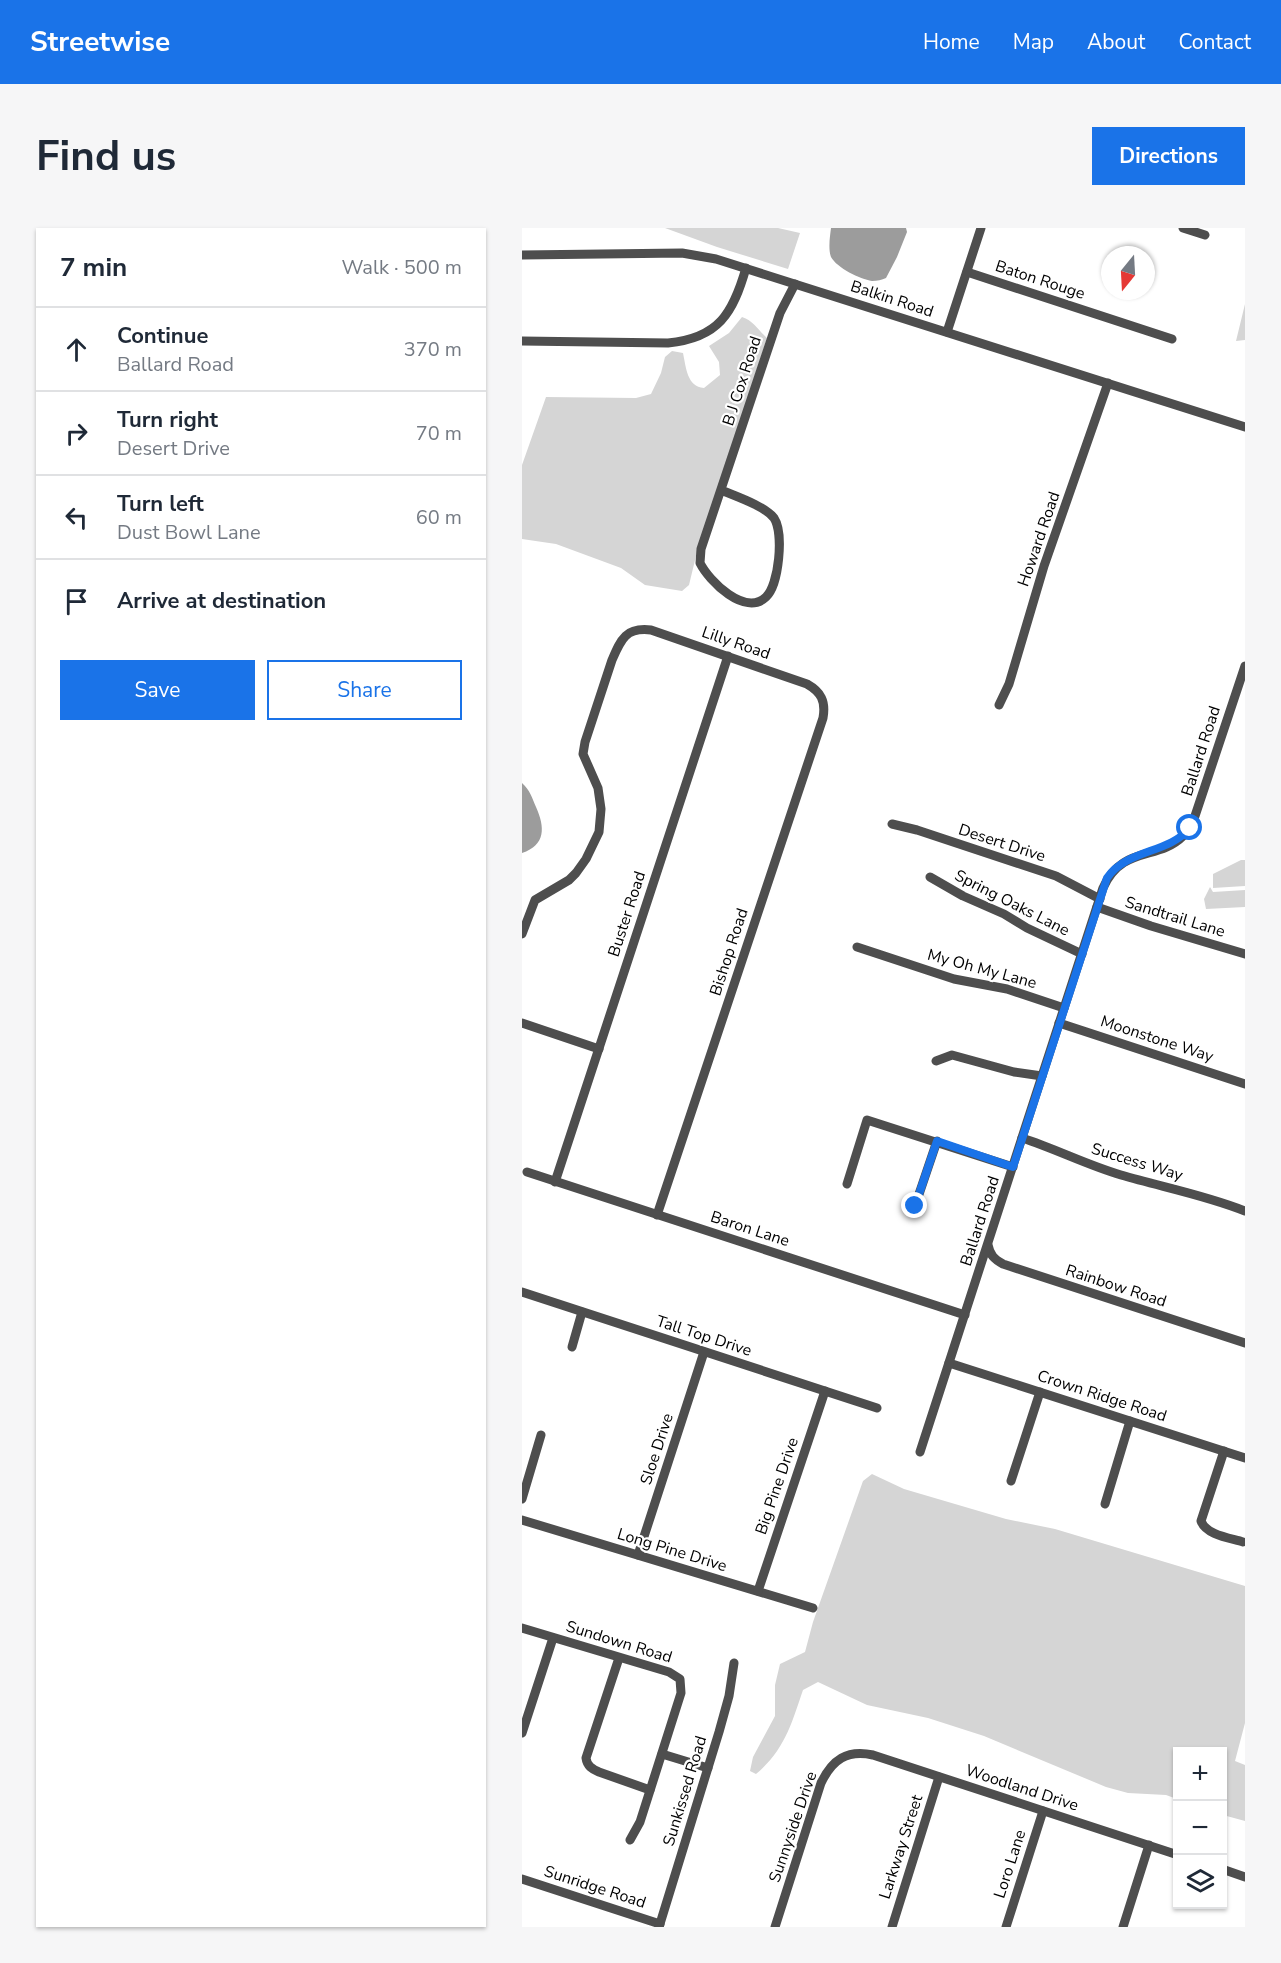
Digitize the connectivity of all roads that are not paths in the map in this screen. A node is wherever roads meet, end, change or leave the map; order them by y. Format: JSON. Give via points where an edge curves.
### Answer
{"nodes":[{"id":1,"x":981,"y":228,"type":"edge"},
{"id":2,"x":1183,"y":228,"type":"edge"},
{"id":3,"x":1205,"y":235,"type":"dead end"},
{"id":4,"x":522,"y":255,"type":"edge"},
{"id":5,"x":746,"y":268,"type":"junction"},
{"id":6,"x":967,"y":272,"type":"junction"},
{"id":7,"x":795,"y":284,"type":"junction"},
{"id":8,"x":947,"y":332,"type":"junction"},
{"id":9,"x":1172,"y":339,"type":"dead end"},
{"id":10,"x":522,"y":341,"type":"edge"},
{"id":11,"x":1108,"y":383,"type":"junction"},
{"id":12,"x":1245,"y":427,"type":"edge"},
{"id":13,"x":721,"y":490,"type":"junction"},
{"id":14,"x":728,"y":656,"type":"junction"},
{"id":15,"x":1245,"y":666,"type":"edge"},
{"id":16,"x":822,"y":697,"type":"joint"},
{"id":17,"x":999,"y":705,"type":"dead end"},
{"id":18,"x":892,"y":824,"type":"dead end"},
{"id":19,"x":930,"y":878,"type":"dead end"},
{"id":20,"x":1098,"y":903,"type":"junction"},
{"id":21,"x":522,"y":934,"type":"edge"},
{"id":22,"x":857,"y":947,"type":"dead end"},
{"id":23,"x":1082,"y":954,"type":"junction"},
{"id":24,"x":1245,"y":954,"type":"edge"},
{"id":25,"x":1064,"y":1008,"type":"junction"},
{"id":26,"x":522,"y":1023,"type":"edge"},
{"id":27,"x":1059,"y":1023,"type":"junction"},
{"id":28,"x":599,"y":1049,"type":"junction"},
{"id":29,"x":936,"y":1060,"type":"dead end"},
{"id":30,"x":1042,"y":1076,"type":"junction"},
{"id":31,"x":1245,"y":1084,"type":"edge"},
{"id":32,"x":1022,"y":1138,"type":"junction"},
{"id":33,"x":937,"y":1141,"type":"junction"},
{"id":34,"x":1013,"y":1167,"type":"junction"},
{"id":35,"x":527,"y":1172,"type":"dead end"},
{"id":36,"x":555,"y":1182,"type":"junction"},
{"id":37,"x":847,"y":1184,"type":"dead end"},
{"id":38,"x":915,"y":1206,"type":"dead end"},
{"id":39,"x":1245,"y":1211,"type":"edge"},
{"id":40,"x":657,"y":1215,"type":"junction"},
{"id":41,"x":988,"y":1245,"type":"junction"},
{"id":42,"x":522,"y":1292,"type":"edge"},
{"id":43,"x":582,"y":1312,"type":"junction"},
{"id":44,"x":965,"y":1315,"type":"junction"},
{"id":45,"x":1245,"y":1343,"type":"edge"},
{"id":46,"x":572,"y":1347,"type":"dead end"},
{"id":47,"x":704,"y":1352,"type":"junction"},
{"id":48,"x":949,"y":1363,"type":"junction"},
{"id":49,"x":825,"y":1391,"type":"junction"},
{"id":50,"x":1040,"y":1392,"type":"junction"},
{"id":51,"x":877,"y":1408,"type":"dead end"},
{"id":52,"x":1130,"y":1421,"type":"junction"},
{"id":53,"x":541,"y":1435,"type":"dead end"},
{"id":54,"x":1224,"y":1451,"type":"junction"},
{"id":55,"x":920,"y":1452,"type":"dead end"},
{"id":56,"x":1245,"y":1458,"type":"edge"},
{"id":57,"x":1011,"y":1481,"type":"dead end"},
{"id":58,"x":522,"y":1499,"type":"edge"},
{"id":59,"x":1105,"y":1504,"type":"dead end"},
{"id":60,"x":522,"y":1520,"type":"edge"},
{"id":61,"x":1243,"y":1542,"type":"dead end"},
{"id":62,"x":638,"y":1555,"type":"junction"},
{"id":63,"x":758,"y":1591,"type":"junction"},
{"id":64,"x":813,"y":1608,"type":"dead end"},
{"id":65,"x":522,"y":1629,"type":"edge"},
{"id":66,"x":554,"y":1638,"type":"junction"},
{"id":67,"x":619,"y":1658,"type":"junction"},
{"id":68,"x":734,"y":1663,"type":"dead end"},
{"id":69,"x":522,"y":1733,"type":"edge"},
{"id":70,"x":856,"y":1753,"type":"joint"},
{"id":71,"x":662,"y":1754,"type":"junction"},
{"id":72,"x":708,"y":1768,"type":"junction"},
{"id":73,"x":939,"y":1777,"type":"junction"},
{"id":74,"x":650,"y":1790,"type":"junction"},
{"id":75,"x":1043,"y":1811,"type":"junction"},
{"id":76,"x":630,"y":1840,"type":"dead end"},
{"id":77,"x":1149,"y":1845,"type":"junction"},
{"id":78,"x":1173,"y":1852,"type":"edge"},
{"id":79,"x":1227,"y":1871,"type":"edge"},
{"id":80,"x":1245,"y":1876,"type":"edge"},
{"id":81,"x":522,"y":1879,"type":"edge"},
{"id":82,"x":659,"y":1925,"type":"edge"},
{"id":83,"x":776,"y":1927,"type":"edge"},
{"id":84,"x":892,"y":1927,"type":"edge"},
{"id":85,"x":1006,"y":1927,"type":"edge"},
{"id":86,"x":1123,"y":1927,"type":"edge"}],
"edges":[{"from":1,"to":6,"type":"street"},
{"from":2,"to":3,"type":"street"},
{"from":4,"to":5,"type":"street","name":"Balkin Road","via":[[682,253]]},
{"from":5,"to":7,"type":"street","name":"Balkin Road"},
{"from":5,"to":10,"type":"street","via":[[740,290],[724,320],[687,342]]},
{"from":6,"to":8,"type":"street"},
{"from":6,"to":9,"type":"street","name":"Baton Rouge"},
{"from":7,"to":8,"type":"street","name":"Balkin Road"},
{"from":7,"to":13,"type":"street","name":"B J Cox Road","via":[[780,313]]},
{"from":8,"to":11,"type":"street","name":"Balkin Road"},
{"from":11,"to":12,"type":"street","name":"Balkin Road"},
{"from":11,"to":17,"type":"street","name":"Howard Road","via":[[1044,566],[1010,684]]},
{"from":13,"to":13,"type":"street","name":"B J Cox Road","via":[[700,563],[713,582],[731,596],[747,602],[760,601],[769,593],[776,574],[780,544],[775,519]]},
{"from":14,"to":16,"type":"street","name":"Lilly Road","via":[[807,684]]},
{"from":14,"to":21,"type":"street","name":"Lilly Road","via":[[651,630],[635,629],[628,633],[618,647],[583,754],[598,788],[601,809],[595,844],[576,873],[535,900]]},
{"from":14,"to":28,"type":"street","name":"Buster Road"},
{"from":15,"to":20,"type":"street","name":"Ballard Road","via":[[1190,828],[1177,840],[1117,867],[1107,878]]},
{"from":16,"to":40,"type":"street","name":"Bishop Road","via":[[823,718]]},
{"from":18,"to":20,"type":"street","name":"Desert Drive","via":[[1056,876]]},
{"from":19,"to":23,"type":"street","name":"Spring Oaks Lane"},
{"from":20,"to":23,"type":"street","name":"Ballard Road"},
{"from":20,"to":24,"type":"street","name":"Sandtrail Lane","via":[[1151,926]]},
{"from":22,"to":25,"type":"street","name":"My Oh My Lane","via":[[954,979],[1007,989]]},
{"from":23,"to":25,"type":"street","name":"Ballard Road"},
{"from":25,"to":27,"type":"street","name":"Ballard Road"},
{"from":26,"to":28,"type":"street"},
{"from":27,"to":30,"type":"street","name":"Ballard Road"},
{"from":27,"to":31,"type":"street","name":"Moonstone Way"},
{"from":28,"to":36,"type":"street","name":"Buster Road"},
{"from":29,"to":30,"type":"street","via":[[952,1056]]},
{"from":30,"to":32,"type":"street","name":"Ballard Road"},
{"from":32,"to":34,"type":"street","name":"Ballard Road"},
{"from":32,"to":39,"type":"street","name":"Success Way","via":[[1088,1164]]},
{"from":33,"to":34,"type":"street"},
{"from":33,"to":37,"type":"street","via":[[867,1120]]},
{"from":33,"to":38,"type":"street"},
{"from":34,"to":41,"type":"street","name":"Ballard Road"},
{"from":35,"to":36,"type":"street","name":"Baron Lane"},
{"from":36,"to":40,"type":"street","name":"Baron Lane"},
{"from":40,"to":44,"type":"street","name":"Baron Lane"},
{"from":41,"to":44,"type":"street","name":"Ballard Road"},
{"from":41,"to":45,"type":"street","name":"Rainbow Road","via":[[994,1260],[1003,1264]]},
{"from":42,"to":43,"type":"street","name":"Tall Top Drive"},
{"from":43,"to":46,"type":"street"},
{"from":43,"to":47,"type":"street","name":"Tall Top Drive"},
{"from":44,"to":48,"type":"street","name":"Ballard Road"},
{"from":47,"to":49,"type":"street","name":"Tall Top Drive"},
{"from":47,"to":62,"type":"street","name":"Sloe Drive"},
{"from":48,"to":50,"type":"street","name":"Crown Ridge Road"},
{"from":48,"to":55,"type":"street","name":"Ballard Road"},
{"from":49,"to":51,"type":"street","name":"Tall Top Drive"},
{"from":49,"to":63,"type":"street","name":"Big Pine Drive"},
{"from":50,"to":52,"type":"street","name":"Crown Ridge Road"},
{"from":50,"to":57,"type":"street"},
{"from":52,"to":54,"type":"street","name":"Crown Ridge Road"},
{"from":52,"to":59,"type":"street"},
{"from":53,"to":58,"type":"street"},
{"from":54,"to":56,"type":"street","name":"Crown Ridge Road"},
{"from":54,"to":61,"type":"street","via":[[1202,1525],[1210,1532]]},
{"from":60,"to":62,"type":"street","name":"Long Pine Drive"},
{"from":62,"to":63,"type":"street","name":"Long Pine Drive"},
{"from":63,"to":64,"type":"street","name":"Long Pine Drive"},
{"from":65,"to":66,"type":"street","name":"Sundown Road"},
{"from":66,"to":67,"type":"street","name":"Sundown Road"},
{"from":66,"to":69,"type":"street"},
{"from":67,"to":71,"type":"street","name":"Sundown Road","via":[[669,1672],[680,1679],[681,1693]]},
{"from":67,"to":74,"type":"street","via":[[586,1761],[599,1772]]},
{"from":68,"to":72,"type":"street","name":"Sunkissed Road","via":[[729,1696]]},
{"from":70,"to":73,"type":"street","name":"Woodland Drive"},
{"from":70,"to":83,"type":"street","name":"Sunnyside Drive","via":[[832,1764],[821,1783]]},
{"from":71,"to":72,"type":"street"},
{"from":71,"to":74,"type":"street","name":"Sundown Road"},
{"from":72,"to":82,"type":"street","name":"Sunkissed Road"},
{"from":73,"to":75,"type":"street","name":"Woodland Drive"},
{"from":73,"to":84,"type":"street","name":"Larkway Street"},
{"from":74,"to":76,"type":"street","name":"Sundown Road"},
{"from":75,"to":77,"type":"street","name":"Woodland Drive"},
{"from":75,"to":85,"type":"street","name":"Loro Lane"},
{"from":77,"to":78,"type":"street","name":"Woodland Drive"},
{"from":77,"to":86,"type":"street"},
{"from":79,"to":80,"type":"street"},
{"from":81,"to":82,"type":"street","name":"Sunridge Road"}]}
